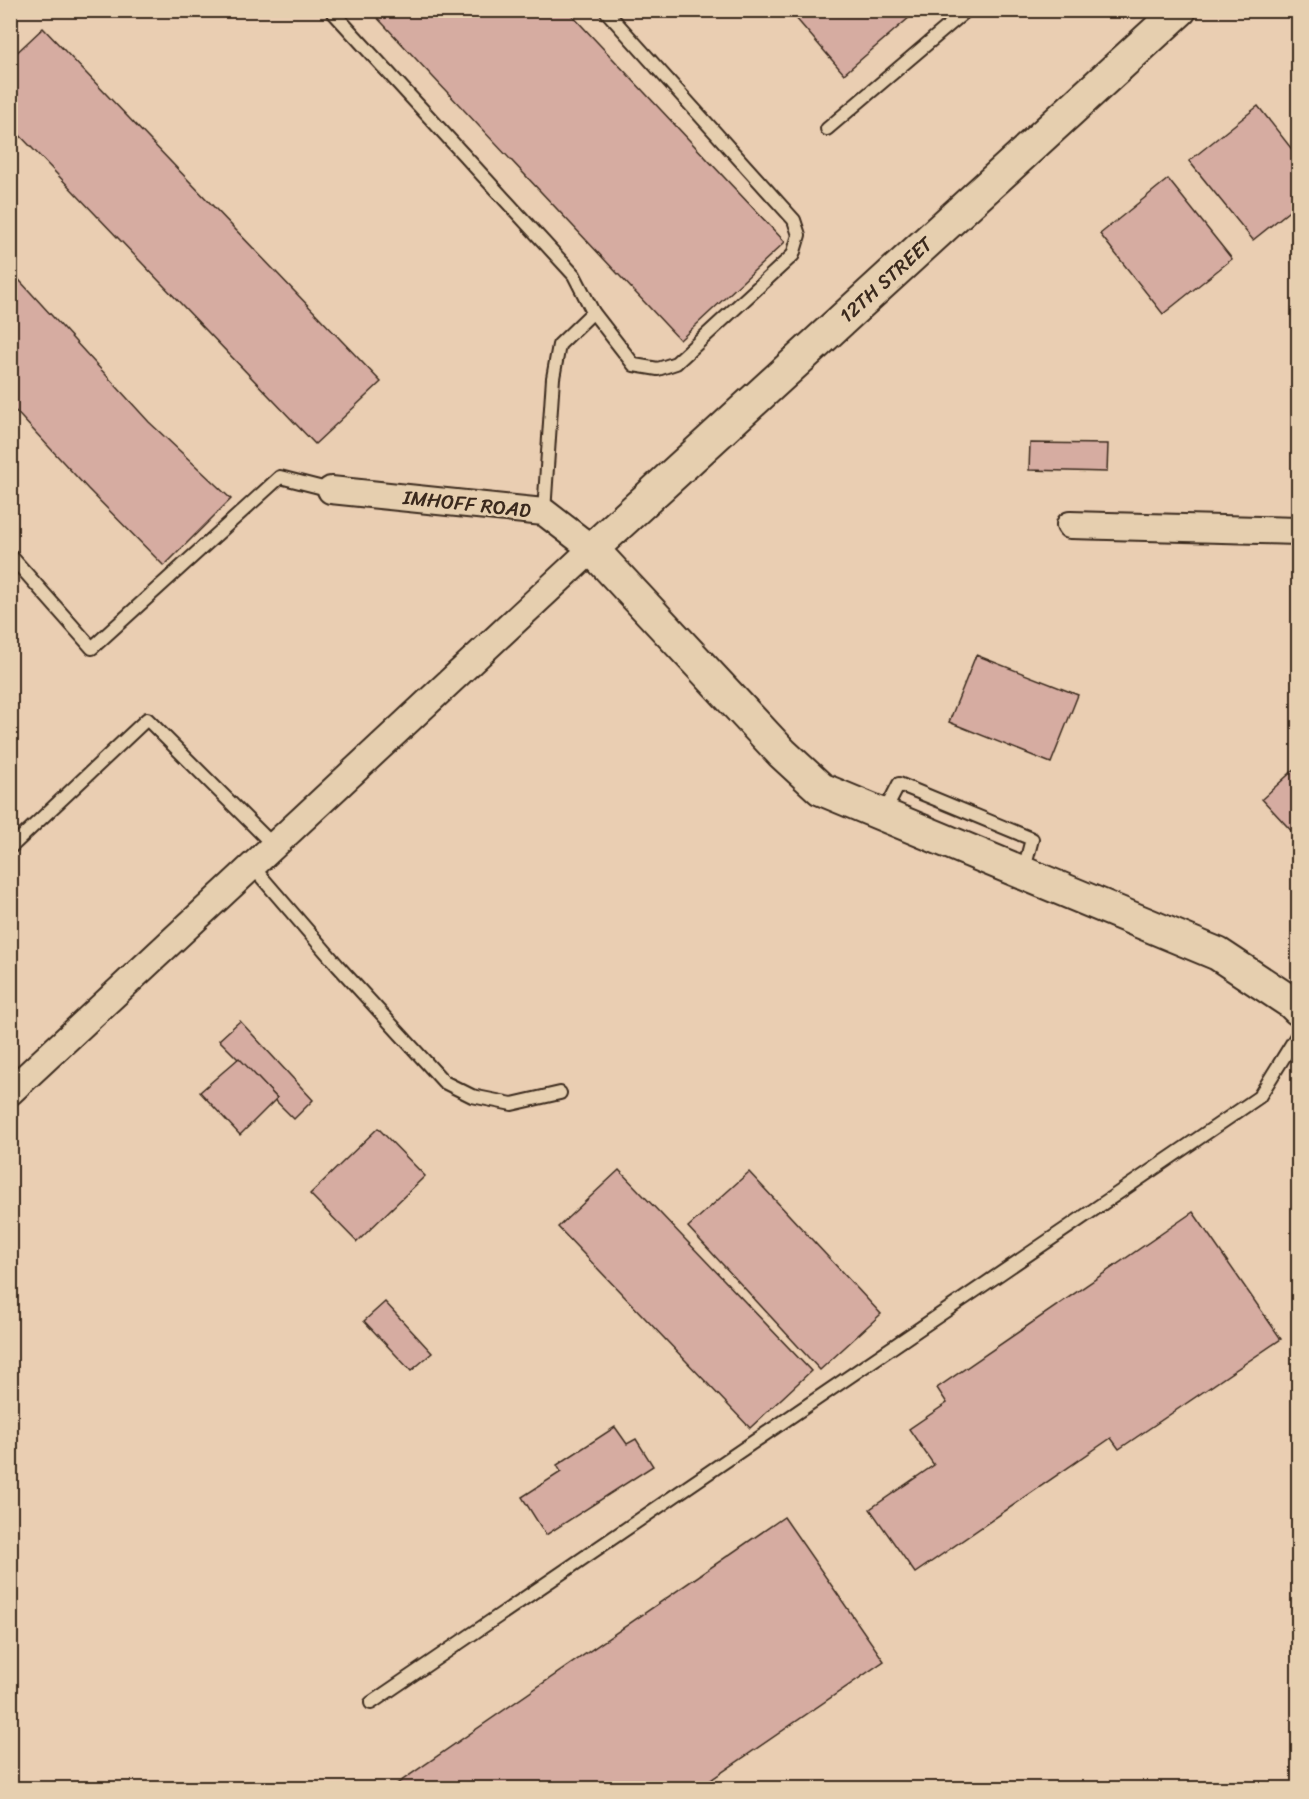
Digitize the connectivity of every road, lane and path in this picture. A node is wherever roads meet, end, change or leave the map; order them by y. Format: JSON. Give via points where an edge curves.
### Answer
{"nodes":[{"id":1,"x":331,"y":10,"type":"edge"},
{"id":2,"x":605,"y":10,"type":"edge"},
{"id":3,"x":967,"y":10,"type":"edge"},
{"id":4,"x":1180,"y":10,"type":"edge"},
{"id":5,"x":827,"y":129,"type":"dead end"},
{"id":6,"x":593,"y":312,"type":"junction"},
{"id":7,"x":331,"y":490,"type":"joint"},
{"id":8,"x":544,"y":512,"type":"junction"},
{"id":9,"x":1070,"y":525,"type":"dead end"},
{"id":10,"x":1299,"y":531,"type":"edge"},
{"id":11,"x":592,"y":549,"type":"junction"},
{"id":12,"x":10,"y":555,"type":"edge"},
{"id":13,"x":274,"y":846,"type":"junction"},
{"id":14,"x":10,"y":848,"type":"edge"},
{"id":15,"x":252,"y":866,"type":"junction"},
{"id":16,"x":1299,"y":1010,"type":"edge"},
{"id":17,"x":1299,"y":1034,"type":"edge"},
{"id":18,"x":10,"y":1092,"type":"edge"},
{"id":19,"x":560,"y":1093,"type":"dead end"},
{"id":20,"x":371,"y":1703,"type":"dead end"}],
"edges":[{"from":1,"to":6,"type":"lane","via":[[574,275]]},
{"from":2,"to":6,"type":"lane","via":[[794,220],[799,235],[794,255],[676,363],[658,369],[634,365]]},
{"from":3,"to":5,"type":"lane"},
{"from":4,"to":11,"type":"street","name":"12TH STREET"},
{"from":6,"to":8,"type":"lane","via":[[558,345]]},
{"from":7,"to":8,"type":"street","name":"IMHOFF ROAD"},
{"from":7,"to":12,"type":"lane","via":[[280,477],[92,648]]},
{"from":8,"to":11,"type":"street","name":"IMHOFF ROAD"},
{"from":9,"to":10,"type":"street"},
{"from":11,"to":13,"type":"street"},
{"from":11,"to":16,"type":"street","via":[[820,789],[1218,954]]},
{"from":13,"to":14,"type":"lane","via":[[147,719]]},
{"from":13,"to":15,"type":"street"},
{"from":15,"to":18,"type":"street"},
{"from":15,"to":19,"type":"lane","via":[[444,1082],[472,1096],[512,1104]]},
{"from":17,"to":20,"type":"lane","via":[[1259,1097]]}]}
